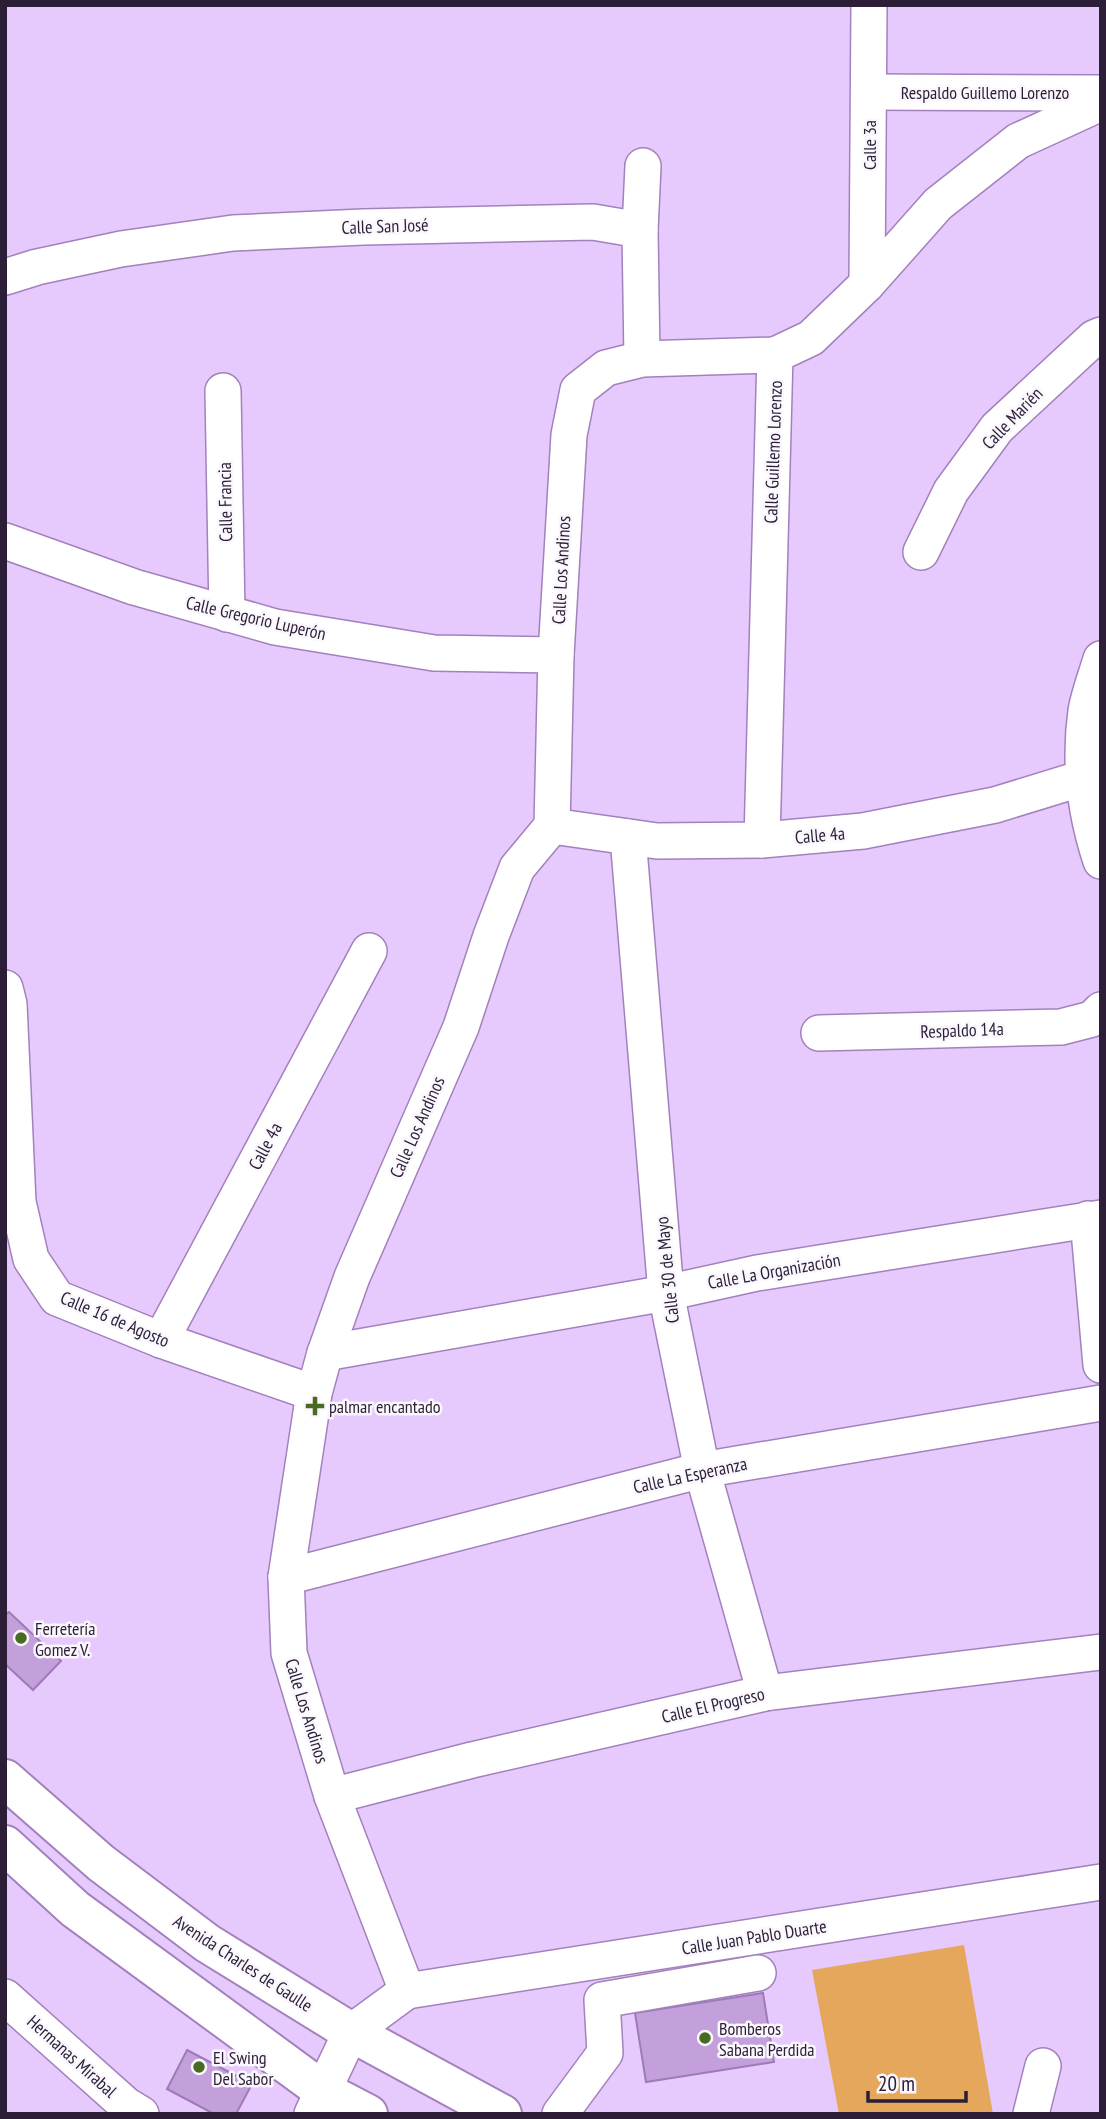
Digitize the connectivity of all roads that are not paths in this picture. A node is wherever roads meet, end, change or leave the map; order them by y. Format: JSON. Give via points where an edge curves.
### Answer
{"nodes":[{"id":1,"x":869,"y":5,"type":"edge"},
{"id":2,"x":869,"y":92,"type":"junction"},
{"id":3,"x":1101,"y":93,"type":"edge"},
{"id":4,"x":1101,"y":103,"type":"edge"},
{"id":5,"x":643,"y":166,"type":"dead end"},
{"id":6,"x":640,"y":230,"type":"junction"},
{"id":7,"x":5,"y":276,"type":"edge"},
{"id":8,"x":867,"y":284,"type":"junction"},
{"id":9,"x":1101,"y":335,"type":"edge"},
{"id":10,"x":775,"y":355,"type":"junction"},
{"id":11,"x":642,"y":359,"type":"junction"},
{"id":12,"x":223,"y":391,"type":"dead end"},
{"id":13,"x":5,"y":541,"type":"edge"},
{"id":14,"x":920,"y":552,"type":"dead end"},
{"id":15,"x":227,"y":614,"type":"junction"},
{"id":16,"x":556,"y":655,"type":"junction"},
{"id":17,"x":1101,"y":659,"type":"edge"},
{"id":18,"x":1083,"y":778,"type":"junction"},
{"id":19,"x":552,"y":826,"type":"junction"},
{"id":20,"x":628,"y":837,"type":"junction"},
{"id":21,"x":762,"y":840,"type":"junction"},
{"id":22,"x":1101,"y":861,"type":"edge"},
{"id":23,"x":369,"y":951,"type":"dead end"},
{"id":24,"x":5,"y":988,"type":"edge"},
{"id":25,"x":1101,"y":1010,"type":"edge"},
{"id":26,"x":819,"y":1033,"type":"dead end"},
{"id":27,"x":1095,"y":1218,"type":"edge"},
{"id":28,"x":666,"y":1293,"type":"junction"},
{"id":29,"x":161,"y":1340,"type":"junction"},
{"id":30,"x":325,"y":1353,"type":"junction"},
{"id":31,"x":1101,"y":1365,"type":"edge"},
{"id":32,"x":314,"y":1393,"type":"junction"},
{"id":33,"x":1101,"y":1403,"type":"edge"},
{"id":34,"x":702,"y":1470,"type":"junction"},
{"id":35,"x":286,"y":1577,"type":"junction"},
{"id":36,"x":1101,"y":1652,"type":"edge"},
{"id":37,"x":765,"y":1693,"type":"junction"},
{"id":38,"x":5,"y":1779,"type":"edge"},
{"id":39,"x":332,"y":1796,"type":"junction"},
{"id":40,"x":5,"y":1845,"type":"edge"},
{"id":41,"x":1101,"y":1882,"type":"edge"},
{"id":42,"x":758,"y":1973,"type":"dead end"},
{"id":43,"x":407,"y":1991,"type":"junction"},
{"id":44,"x":5,"y":1997,"type":"edge"},
{"id":45,"x":351,"y":2032,"type":"junction"},
{"id":46,"x":1043,"y":2066,"type":"dead end"},
{"id":47,"x":317,"y":2102,"type":"edge"},
{"id":48,"x":141,"y":2114,"type":"edge"},
{"id":49,"x":368,"y":2114,"type":"edge"},
{"id":50,"x":502,"y":2114,"type":"edge"},
{"id":51,"x":560,"y":2114,"type":"edge"},
{"id":52,"x":1031,"y":2114,"type":"edge"}],
"edges":[{"from":1,"to":2,"type":"street","name":"Calle 3a"},
{"from":2,"to":3,"type":"street","name":"Respaldo Guillemo Lorenzo"},
{"from":2,"to":8,"type":"street","name":"Calle 3a"},
{"from":4,"to":8,"type":"street","name":"Calle Guillemo Lorenzo","via":[[1018,141],[938,204]]},
{"from":5,"to":6,"type":"street"},
{"from":6,"to":7,"type":"street","name":"Calle San José","via":[[593,222],[233,233],[121,249]]},
{"from":6,"to":11,"type":"street"},
{"from":8,"to":10,"type":"street","name":"Calle Guillemo Lorenzo","via":[[811,338]]},
{"from":9,"to":14,"type":"street","name":"Calle Marién","via":[[997,428],[951,491]]},
{"from":10,"to":11,"type":"street","name":"Calle Los Andinos"},
{"from":10,"to":21,"type":"street","name":"Calle Guillemo Lorenzo"},
{"from":11,"to":16,"type":"street","name":"Calle Los Andinos","via":[[606,368],[578,390],[569,435]]},
{"from":12,"to":15,"type":"street","name":"Calle Francia"},
{"from":13,"to":15,"type":"street","name":"Calle Gregorio Luperón"},
{"from":15,"to":16,"type":"street","name":"Calle Gregorio Luperón","via":[[275,627],[434,653]]},
{"from":16,"to":19,"type":"street","name":"Calle Los Andinos"},
{"from":17,"to":18,"type":"street","via":[[1086,710]]},
{"from":18,"to":21,"type":"street","name":"Calle 4a","via":[[995,805],[863,831]]},
{"from":18,"to":22,"type":"street"},
{"from":19,"to":20,"type":"street","name":"Calle 4a"},
{"from":19,"to":30,"type":"street","name":"Calle Los Andinos","via":[[517,868],[461,1027],[352,1277]]},
{"from":20,"to":21,"type":"street","name":"Calle 4a"},
{"from":20,"to":28,"type":"street","name":"Calle 30 de Mayo"},
{"from":23,"to":29,"type":"street","name":"Calle 4a"},
{"from":24,"to":29,"type":"street","name":"Calle 16 de Agosto","via":[[18,1202],[31,1259],[57,1298]]},
{"from":25,"to":26,"type":"street","name":"Respaldo 14a","via":[[1092,1019],[1061,1027]]},
{"from":27,"to":28,"type":"street","name":"Calle La Organización","via":[[757,1273]]},
{"from":27,"to":31,"type":"street"},
{"from":28,"to":30,"type":"street","name":"Calle La Organización"},
{"from":28,"to":34,"type":"street","name":"Calle 30 de Mayo"},
{"from":29,"to":32,"type":"street","name":"Calle 16 de Agosto"},
{"from":30,"to":32,"type":"street","name":"Calle Los Andinos"},
{"from":32,"to":35,"type":"street","name":"Calle Los Andinos"},
{"from":33,"to":34,"type":"street","name":"Calle La Esperanza"},
{"from":34,"to":35,"type":"street","name":"Calle La Esperanza"},
{"from":34,"to":37,"type":"street","name":"Calle 30 de Mayo"},
{"from":35,"to":39,"type":"street","name":"Calle Los Andinos","via":[[289,1653]]},
{"from":36,"to":37,"type":"street","name":"Calle El Progreso"},
{"from":37,"to":39,"type":"street","name":"Calle El Progreso"},
{"from":38,"to":45,"type":"main road","name":"Avenida Charles de Gaulle","via":[[101,1863],[207,1943]]},
{"from":39,"to":43,"type":"street","name":"Calle Los Andinos"},
{"from":40,"to":47,"type":"main road","via":[[75,1909]]},
{"from":41,"to":43,"type":"street","name":"Calle Juan Pablo Duarte"},
{"from":42,"to":51,"type":"street","via":[[602,2000],[605,2053]]},
{"from":43,"to":45,"type":"street"},
{"from":44,"to":48,"type":"street","name":"Hermanas Mirabal"},
{"from":45,"to":47,"type":"street"},
{"from":45,"to":50,"type":"main road","name":"Avenida Charles de Gaulle"},
{"from":46,"to":52,"type":"street"},
{"from":47,"to":49,"type":"main road"}]}
